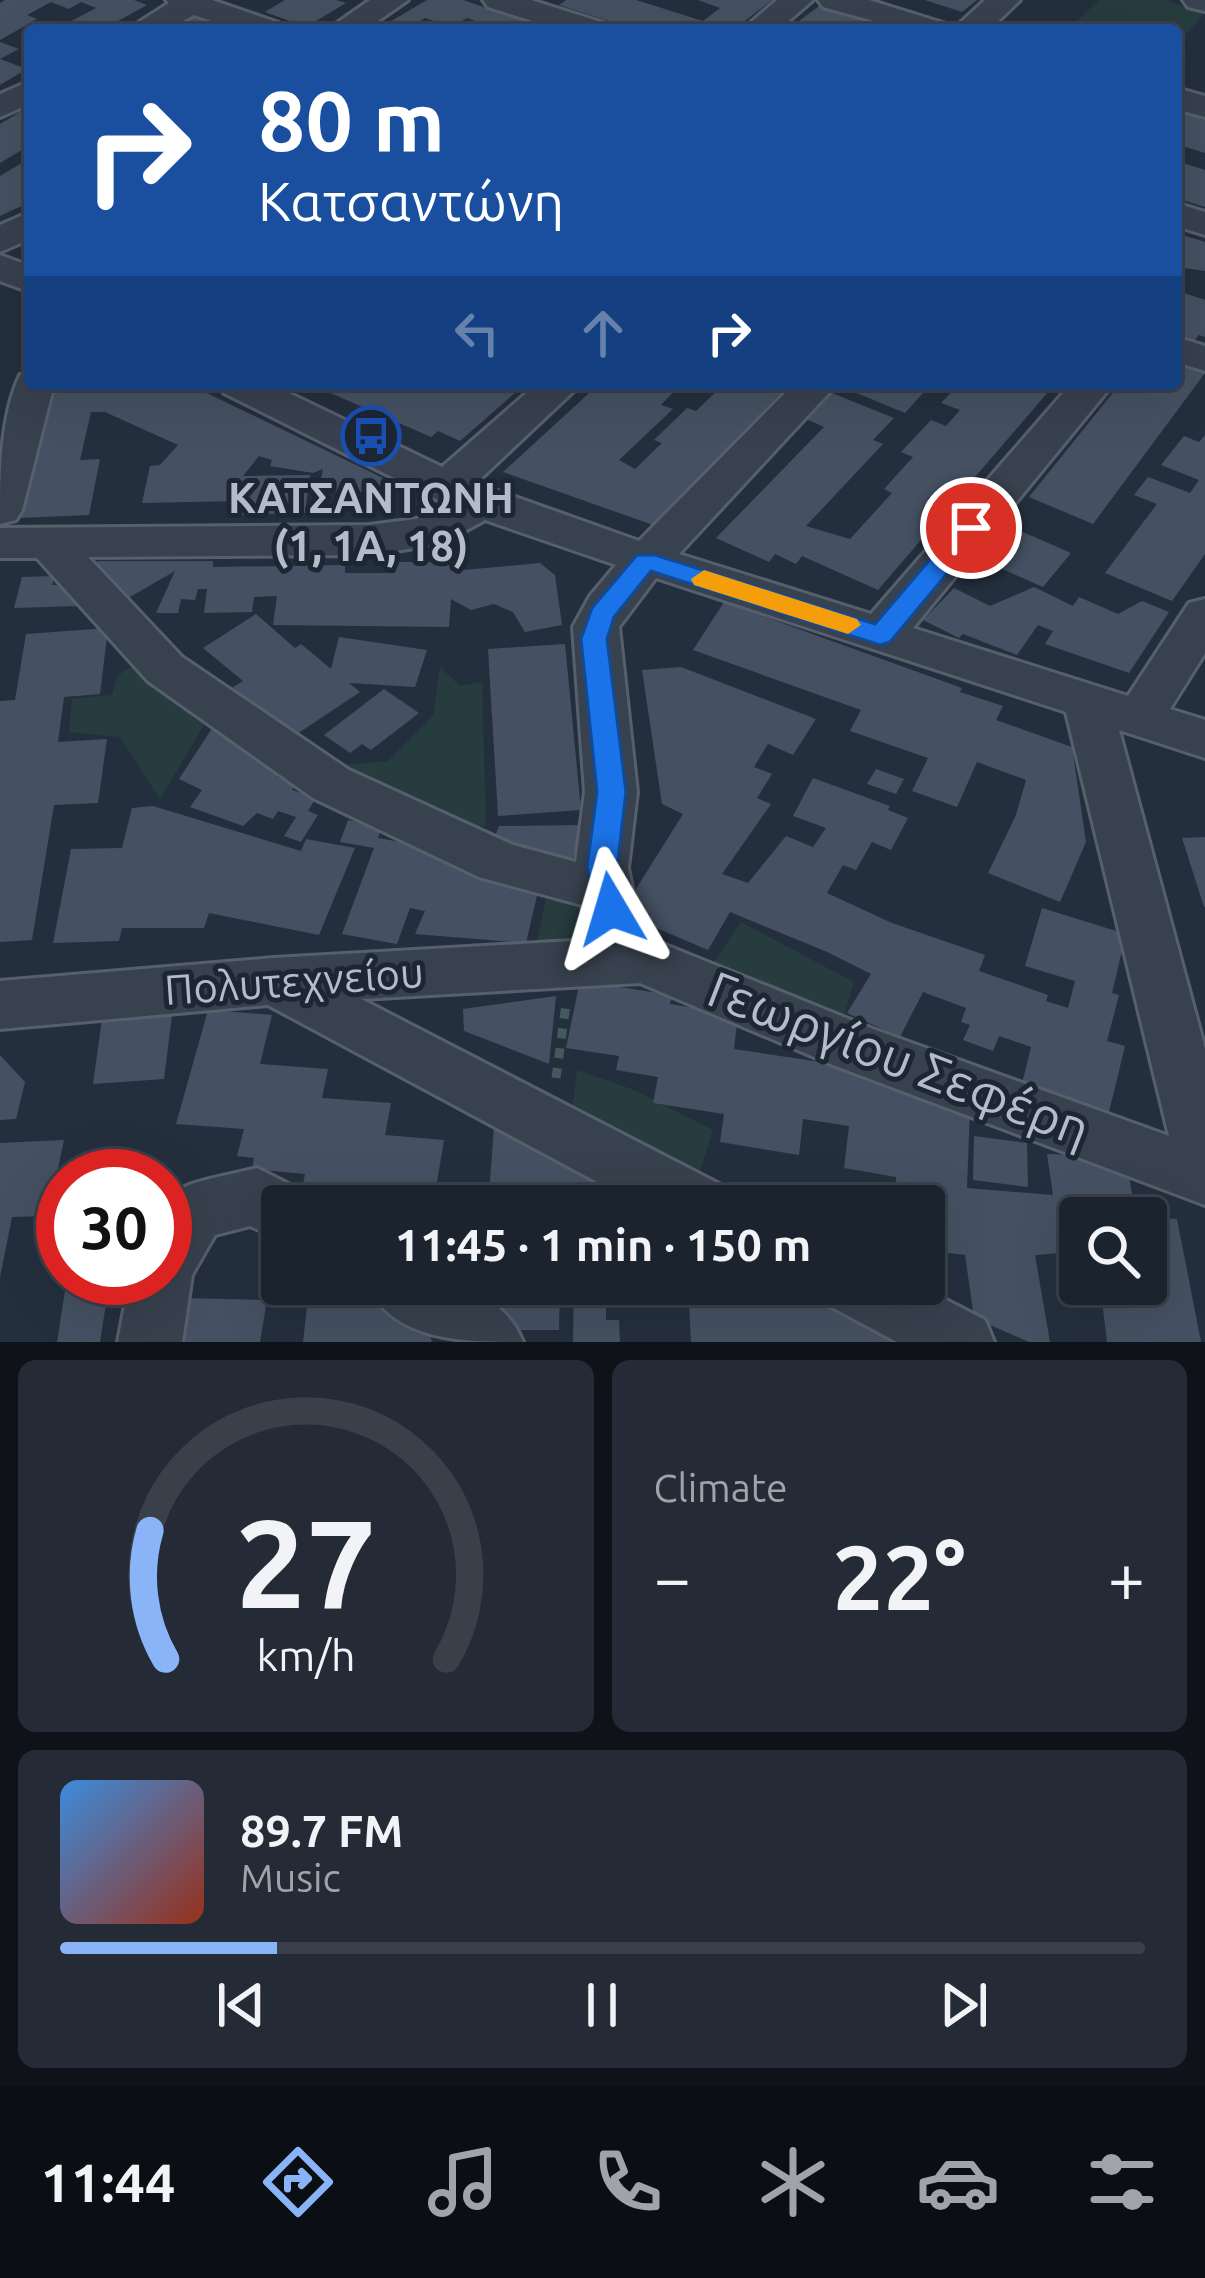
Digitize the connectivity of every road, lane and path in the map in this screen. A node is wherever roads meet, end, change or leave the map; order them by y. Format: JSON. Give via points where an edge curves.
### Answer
{"nodes":[{"id":1,"x":392,"y":0,"type":"edge"},
{"id":2,"x":499,"y":0,"type":"edge"},
{"id":3,"x":797,"y":0,"type":"edge"},
{"id":4,"x":834,"y":0,"type":"edge"},
{"id":5,"x":1004,"y":0,"type":"edge"},
{"id":6,"x":187,"y":2,"type":"edge"},
{"id":7,"x":152,"y":24,"type":"edge"},
{"id":8,"x":251,"y":24,"type":"edge"},
{"id":9,"x":353,"y":24,"type":"edge"},
{"id":10,"x":574,"y":24,"type":"edge"},
{"id":11,"x":766,"y":24,"type":"edge"},
{"id":12,"x":920,"y":24,"type":"edge"},
{"id":13,"x":977,"y":24,"type":"edge"},
{"id":14,"x":32,"y":390,"type":"edge"},
{"id":15,"x":556,"y":390,"type":"edge"},
{"id":16,"x":811,"y":390,"type":"edge"},
{"id":17,"x":1088,"y":390,"type":"edge"},
{"id":18,"x":295,"y":395,"type":"edge"},
{"id":19,"x":464,"y":495,"type":"junction"},
{"id":20,"x":0,"y":510,"type":"edge"},
{"id":21,"x":0,"y":543,"type":"edge"},
{"id":22,"x":50,"y":545,"type":"junction"},
{"id":23,"x":646,"y":561,"type":"junction"},
{"id":24,"x":1205,"y":614,"type":"edge"},
{"id":25,"x":880,"y":635,"type":"junction"},
{"id":26,"x":1087,"y":700,"type":"junction"},
{"id":27,"x":1140,"y":717,"type":"junction"},
{"id":28,"x":1205,"y":739,"type":"edge"},
{"id":29,"x":605,"y":886,"type":"junction"},
{"id":30,"x":589,"y":961,"type":"junction"},
{"id":31,"x":274,"y":981,"type":"junction"},
{"id":32,"x":0,"y":1005,"type":"edge"},
{"id":33,"x":549,"y":1127,"type":"junction"},
{"id":34,"x":1205,"y":1161,"type":"edge"},
{"id":35,"x":1205,"y":1177,"type":"edge"},
{"id":36,"x":661,"y":1185,"type":"edge"},
{"id":37,"x":261,"y":1198,"type":"edge"},
{"id":38,"x":192,"y":1217,"type":"edge"},
{"id":39,"x":157,"y":1305,"type":"edge"},
{"id":40,"x":432,"y":1305,"type":"edge"},
{"id":41,"x":891,"y":1305,"type":"edge"},
{"id":42,"x":150,"y":1342,"type":"edge"},
{"id":43,"x":491,"y":1342,"type":"edge"},
{"id":44,"x":962,"y":1342,"type":"edge"}],
"edges":[{"from":1,"to":9,"type":"street"},
{"from":2,"to":10,"type":"street"},
{"from":3,"to":11,"type":"street"},
{"from":4,"to":12,"type":"street"},
{"from":5,"to":13,"type":"street"},
{"from":6,"to":7,"type":"street"},
{"from":6,"to":8,"type":"street"},
{"from":14,"to":20,"type":"street"},
{"from":15,"to":19,"type":"street"},
{"from":16,"to":23,"type":"street"},
{"from":17,"to":25,"type":"street"},
{"from":18,"to":19,"type":"street"},
{"from":19,"to":22,"type":"street","via":[[439,529],[369,540]]},
{"from":19,"to":23,"type":"street"},
{"from":21,"to":22,"type":"street"},
{"from":22,"to":29,"type":"street","via":[[165,669],[331,784],[499,862],[568,884]]},
{"from":23,"to":25,"type":"street"},
{"from":23,"to":29,"type":"street","via":[[601,614],[594,639],[611,792]]},
{"from":24,"to":27,"type":"street"},
{"from":25,"to":26,"type":"street"},
{"from":26,"to":27,"type":"street"},
{"from":26,"to":34,"type":"street"},
{"from":27,"to":28,"type":"street"},
{"from":29,"to":30,"type":"street","via":[[610,935]]},
{"from":30,"to":31,"type":"street","name":"Πολυτεχνείου"},
{"from":30,"to":33,"type":"path","via":[[563,1014]]},
{"from":30,"to":35,"type":"street","name":"Γεωργίου Σεφέρη","via":[[662,965],[854,1047]]},
{"from":31,"to":32,"type":"street","name":"Πολυτεχνείου"},
{"from":31,"to":33,"type":"street"},
{"from":33,"to":36,"type":"street"},
{"from":37,"to":38,"type":"street"},
{"from":39,"to":42,"type":"street"},
{"from":40,"to":43,"type":"street"},
{"from":41,"to":44,"type":"street"}]}
